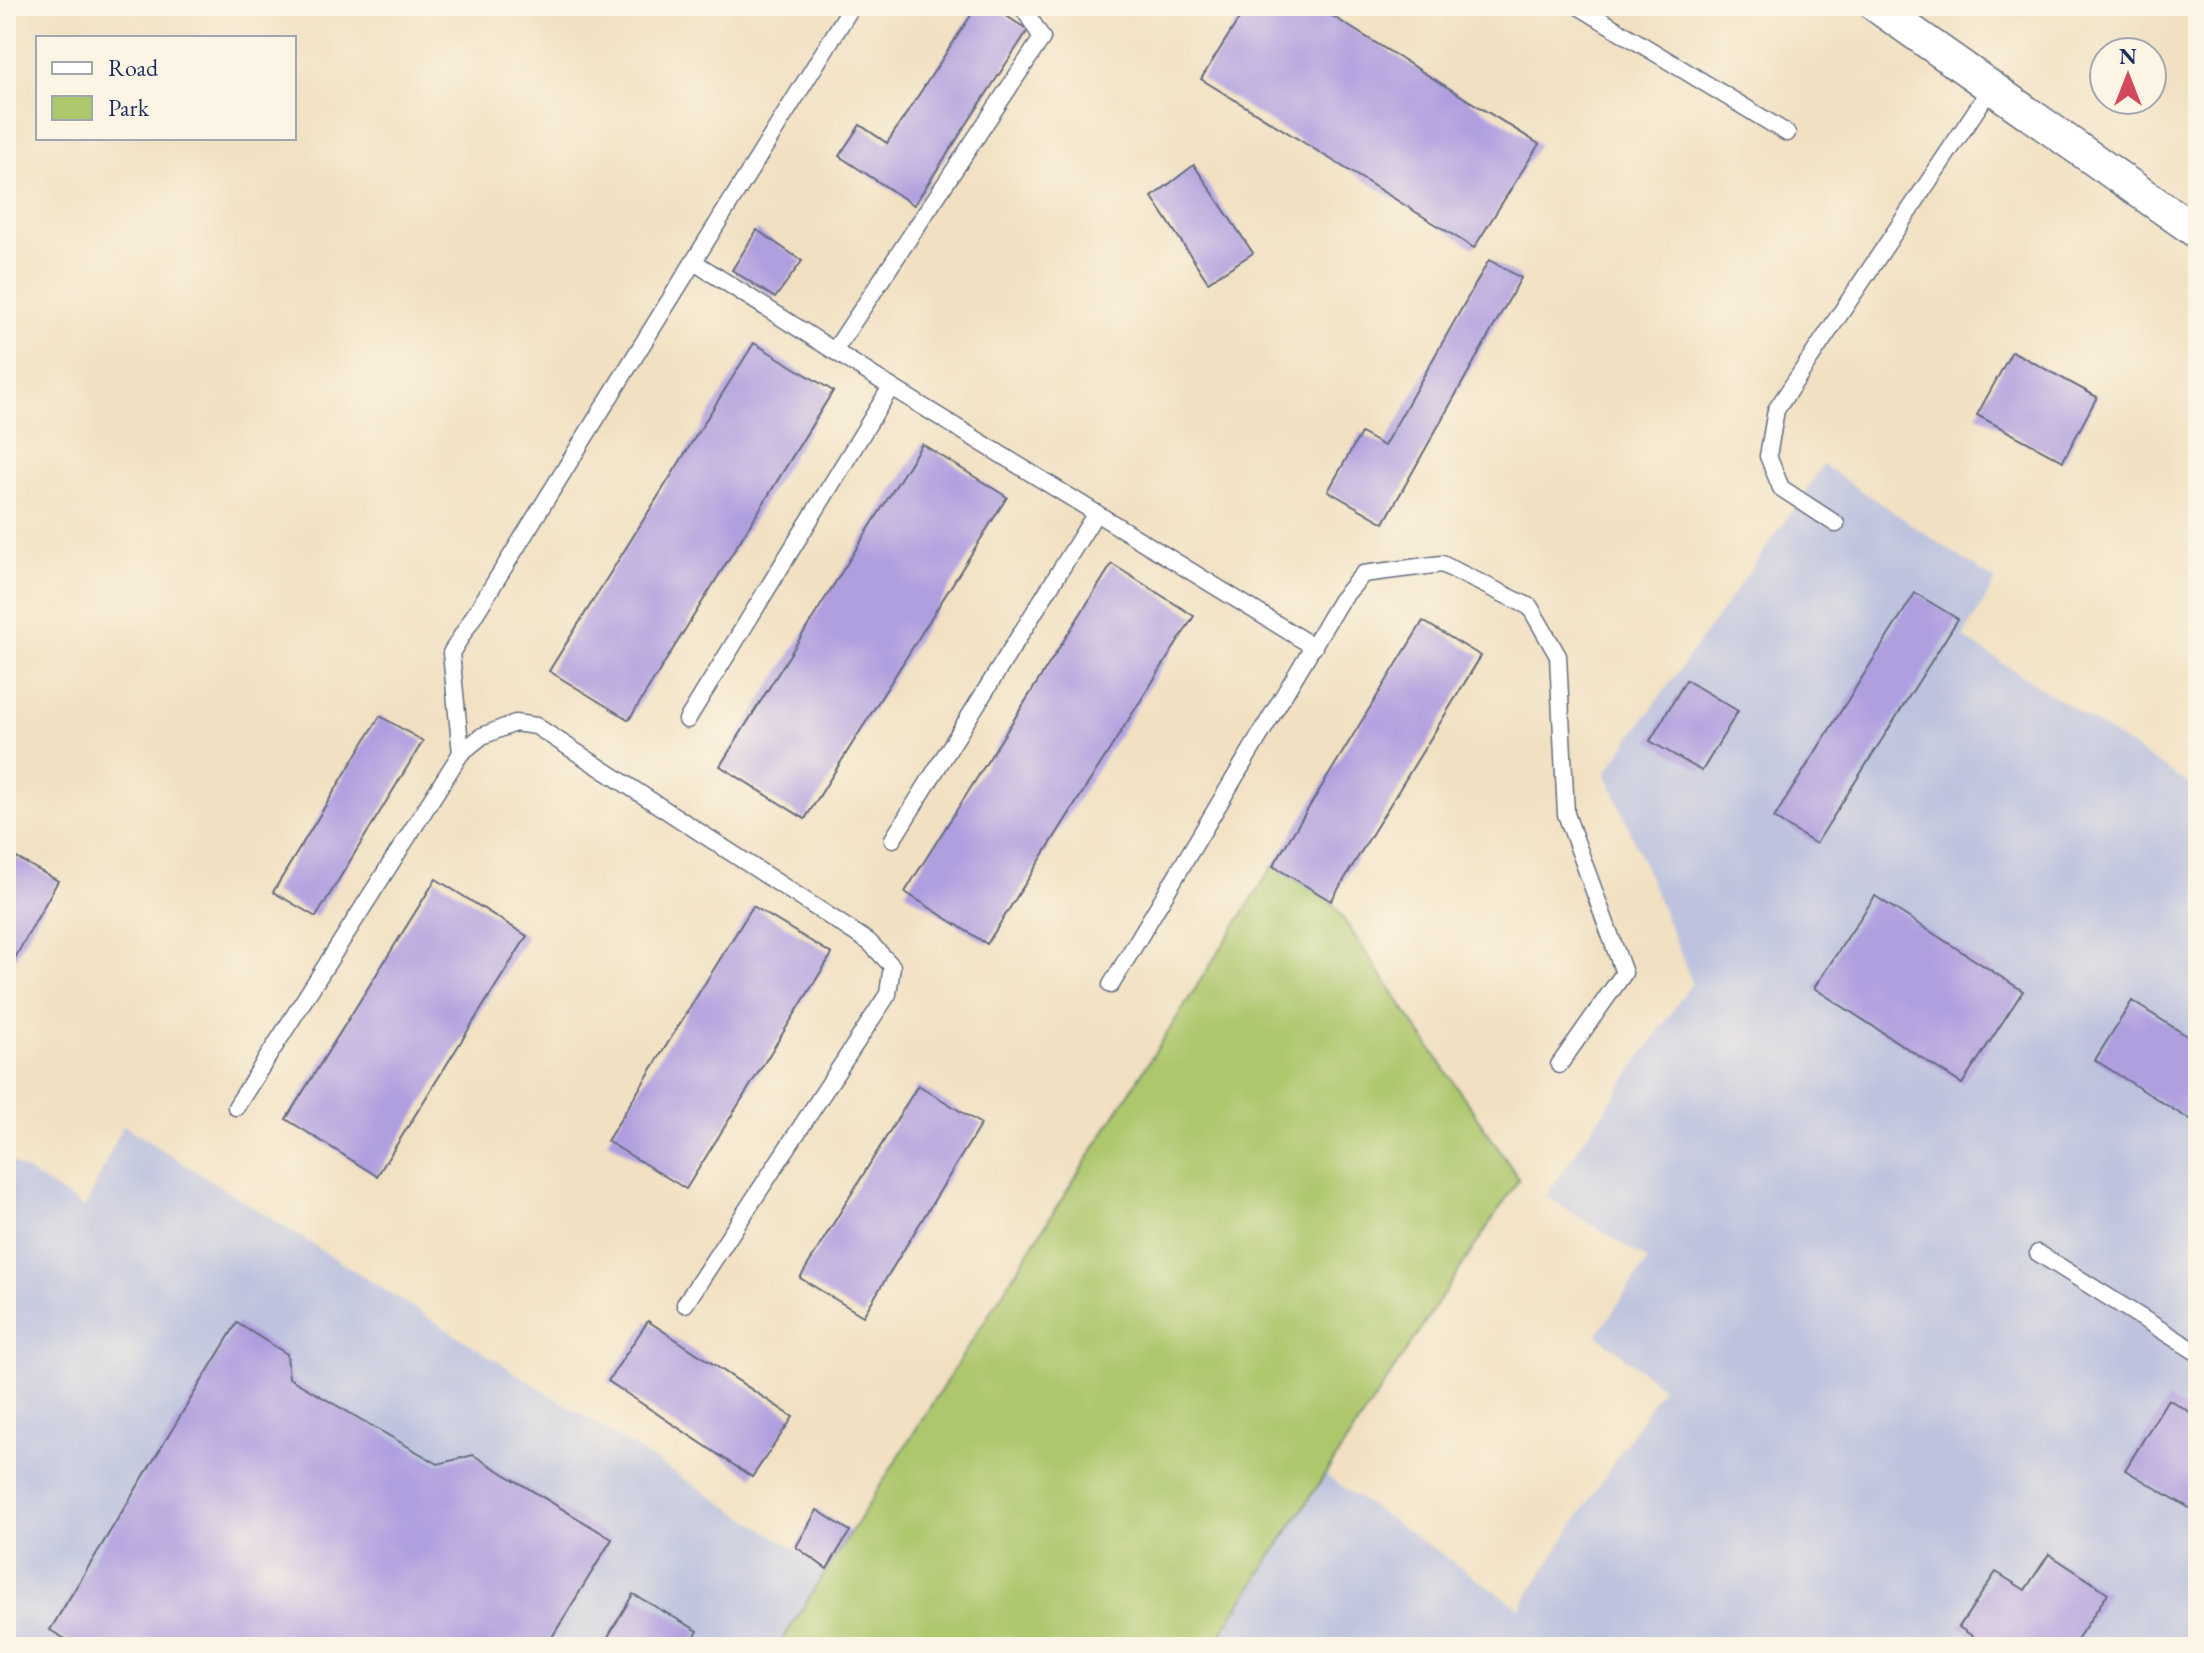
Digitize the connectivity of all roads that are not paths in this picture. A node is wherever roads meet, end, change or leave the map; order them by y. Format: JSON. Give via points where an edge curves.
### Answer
{"nodes":[{"id":1,"x":852,"y":6,"type":"edge"},
{"id":2,"x":1022,"y":6,"type":"edge"},
{"id":3,"x":1578,"y":6,"type":"edge"},
{"id":4,"x":1876,"y":6,"type":"edge"},
{"id":5,"x":1991,"y":88,"type":"junction"},
{"id":6,"x":1787,"y":133,"type":"dead end"},
{"id":7,"x":2198,"y":233,"type":"edge"},
{"id":8,"x":694,"y":262,"type":"junction"},
{"id":9,"x":834,"y":351,"type":"junction"},
{"id":10,"x":891,"y":387,"type":"junction"},
{"id":11,"x":1096,"y":513,"type":"junction"},
{"id":12,"x":1836,"y":524,"type":"dead end"},
{"id":13,"x":1314,"y":647,"type":"junction"},
{"id":14,"x":687,"y":720,"type":"dead end"},
{"id":15,"x":461,"y":753,"type":"junction"},
{"id":16,"x":893,"y":839,"type":"dead end"},
{"id":17,"x":1111,"y":985,"type":"dead end"},
{"id":18,"x":1559,"y":1065,"type":"dead end"},
{"id":19,"x":236,"y":1107,"type":"dead end"},
{"id":20,"x":2038,"y":1253,"type":"dead end"},
{"id":21,"x":685,"y":1304,"type":"dead end"},
{"id":22,"x":2198,"y":1353,"type":"edge"}],
"edges":[{"from":1,"to":8,"type":"lane"},
{"from":2,"to":9,"type":"lane","via":[[1042,38]]},
{"from":3,"to":6,"type":"lane"},
{"from":4,"to":5,"type":"street"},
{"from":5,"to":7,"type":"street"},
{"from":5,"to":12,"type":"lane","via":[[1776,410],[1768,456],[1781,488]]},
{"from":8,"to":9,"type":"lane"},
{"from":8,"to":15,"type":"lane","via":[[451,653]]},
{"from":9,"to":10,"type":"lane"},
{"from":10,"to":11,"type":"lane"},
{"from":10,"to":14,"type":"lane"},
{"from":11,"to":13,"type":"lane"},
{"from":11,"to":16,"type":"lane"},
{"from":13,"to":17,"type":"lane"},
{"from":13,"to":18,"type":"lane","via":[[1340,601],[1363,574],[1442,564],[1530,607],[1558,656],[1566,814],[1624,973]]},
{"from":15,"to":19,"type":"lane"},
{"from":15,"to":21,"type":"lane","via":[[482,736],[515,723],[536,726],[869,942],[892,966],[888,994]]},
{"from":20,"to":22,"type":"lane"}]}
